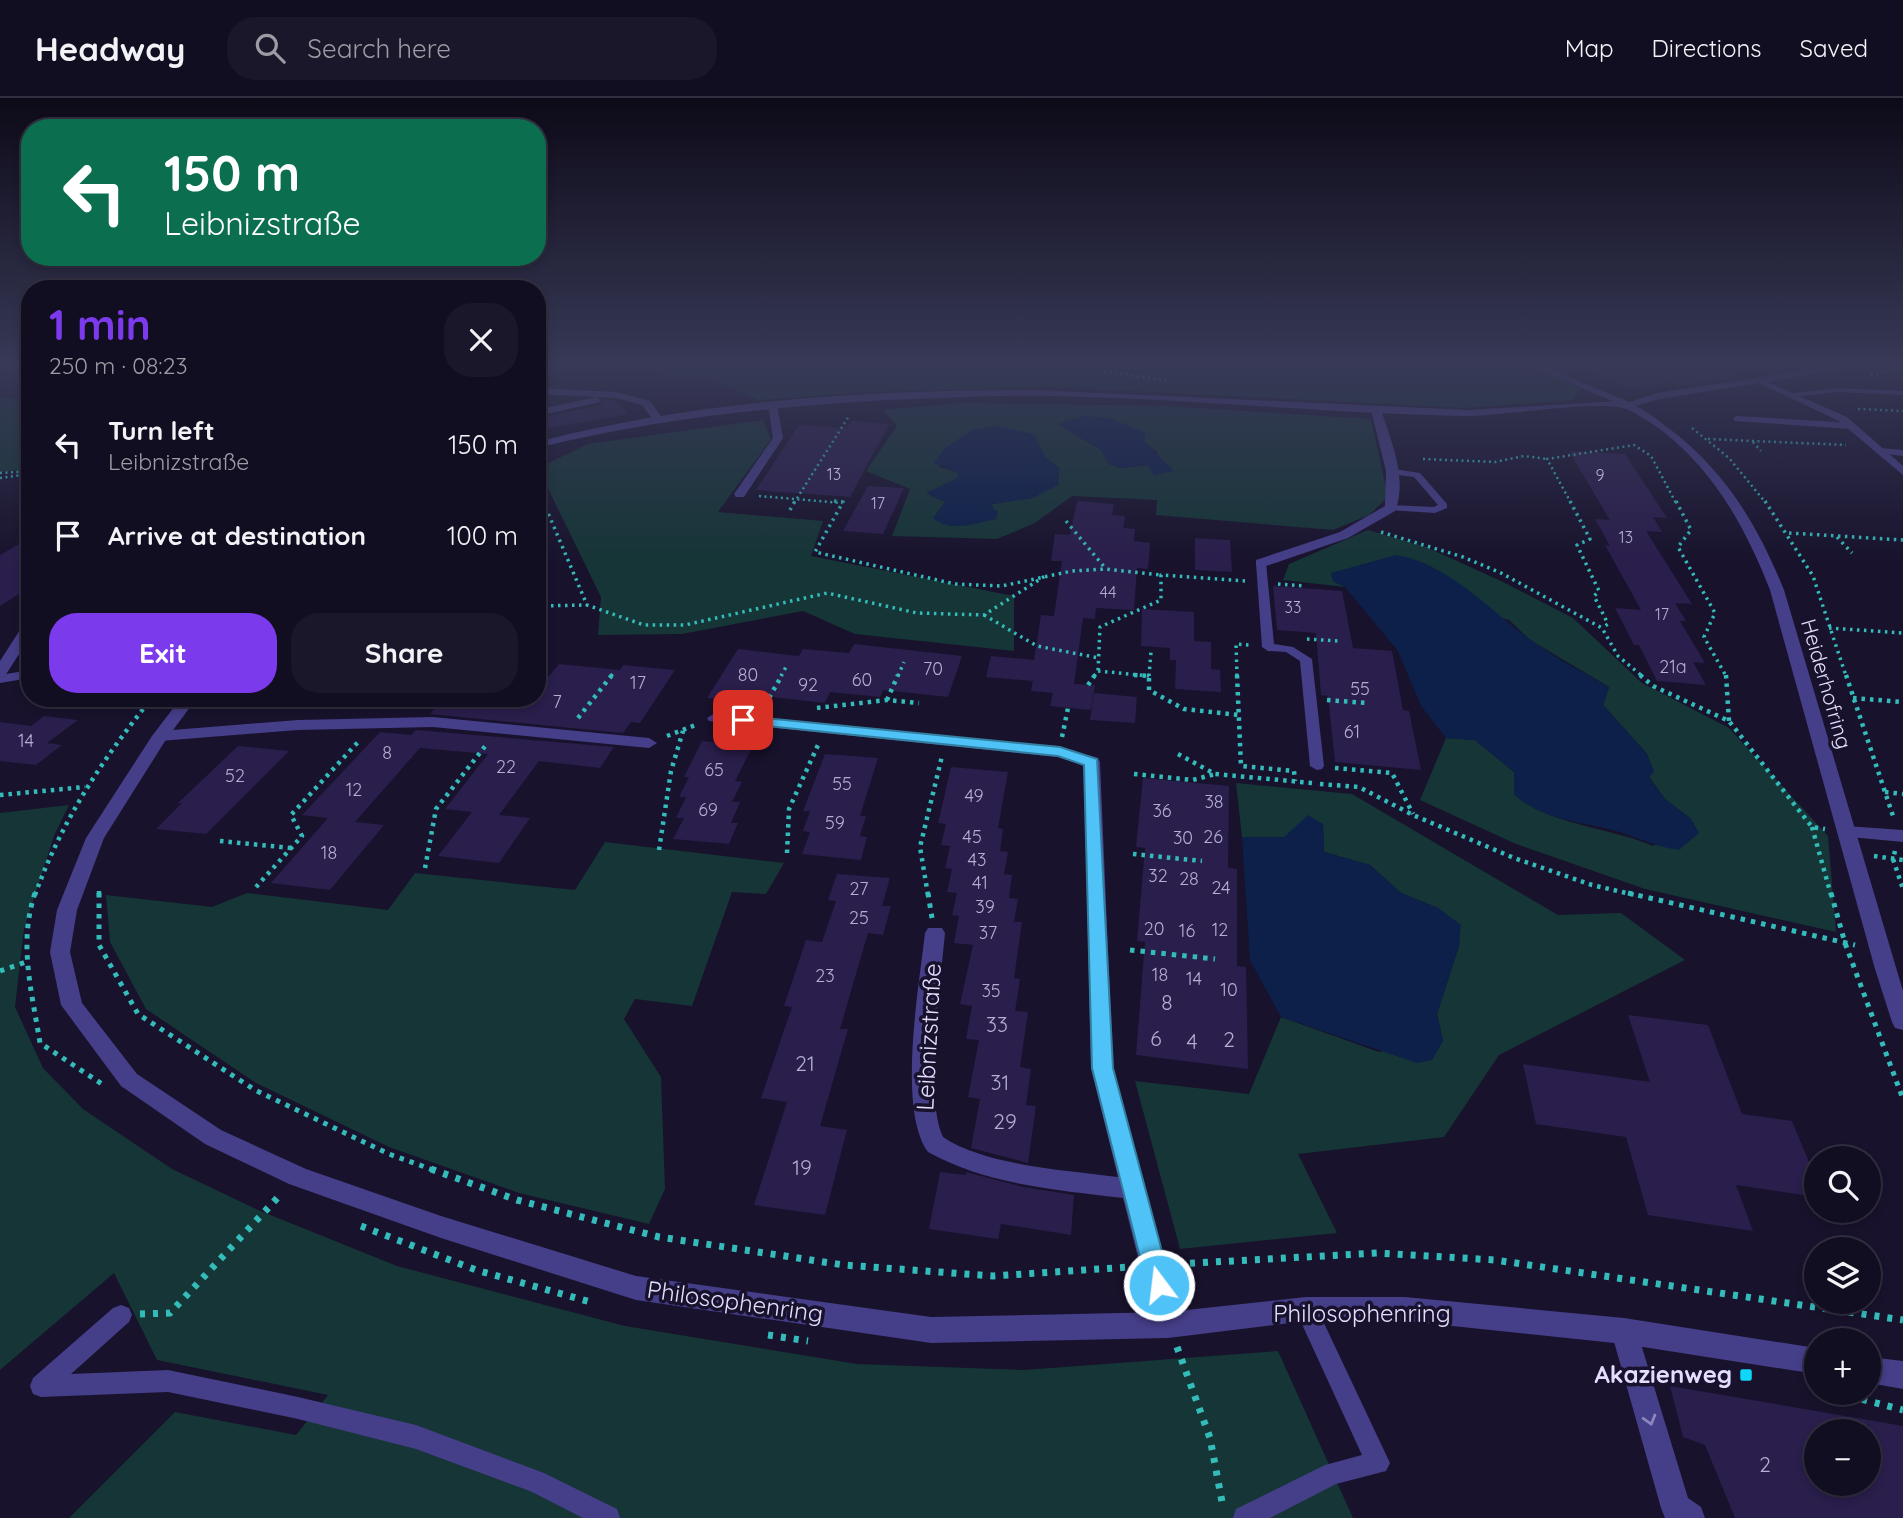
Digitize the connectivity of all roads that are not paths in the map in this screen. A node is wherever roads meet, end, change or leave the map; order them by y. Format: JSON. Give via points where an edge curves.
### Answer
{"nodes":[{"id":1,"x":586,"y":431,"type":"edge"},
{"id":2,"x":777,"y":431,"type":"edge"},
{"id":3,"x":1382,"y":431,"type":"edge"},
{"id":4,"x":1663,"y":431,"type":"edge"},
{"id":5,"x":1858,"y":431,"type":"edge"},
{"id":6,"x":546,"y":442,"type":"edge"},
{"id":7,"x":1877,"y":449,"type":"junction"},
{"id":8,"x":1903,"y":453,"type":"edge"},
{"id":9,"x":1394,"y":472,"type":"junction"},
{"id":10,"x":1903,"y":472,"type":"edge"},
{"id":11,"x":740,"y":494,"type":"road end"},
{"id":12,"x":1391,"y":508,"type":"junction"},
{"id":13,"x":1261,"y":563,"type":"joint"},
{"id":14,"x":21,"y":639,"type":"edge"},
{"id":15,"x":0,"y":673,"type":"edge"},
{"id":16,"x":21,"y":676,"type":"edge"},
{"id":17,"x":0,"y":679,"type":"edge"},
{"id":18,"x":183,"y":707,"type":"edge"},
{"id":19,"x":715,"y":718,"type":"road end"},
{"id":20,"x":160,"y":736,"type":"junction"},
{"id":21,"x":649,"y":743,"type":"road end"},
{"id":22,"x":1317,"y":766,"type":"road end"},
{"id":23,"x":1846,"y":832,"type":"junction"},
{"id":24,"x":1902,"y":836,"type":"edge"},
{"id":25,"x":935,"y":933,"type":"road end"},
{"id":26,"x":1903,"y":1022,"type":"edge"},
{"id":27,"x":1133,"y":1189,"type":"junction"},
{"id":28,"x":1306,"y":1309,"type":"junction"},
{"id":29,"x":121,"y":1315,"type":"road end"},
{"id":30,"x":1624,"y":1331,"type":"junction"},
{"id":31,"x":1172,"y":1336,"type":"junction"},
{"id":32,"x":1804,"y":1359,"type":"edge"},
{"id":33,"x":1881,"y":1372,"type":"edge"},
{"id":34,"x":1903,"y":1375,"type":"edge"},
{"id":35,"x":608,"y":1518,"type":"edge"},
{"id":36,"x":1245,"y":1518,"type":"edge"},
{"id":37,"x":1690,"y":1518,"type":"edge"}],
"edges":[{"from":1,"to":6,"type":"street"},
{"from":2,"to":11,"type":"street","via":[[778,438]]},
{"from":3,"to":9,"type":"street"},
{"from":4,"to":23,"type":"street","name":"Heiderhofring","via":[[1706,464],[1749,522],[1777,590]]},
{"from":5,"to":7,"type":"street"},
{"from":7,"to":8,"type":"lane"},
{"from":7,"to":10,"type":"street"},
{"from":9,"to":12,"type":"street"},
{"from":9,"to":12,"type":"lane","via":[[1417,475],[1444,506],[1435,510]]},
{"from":12,"to":13,"type":"street","via":[[1360,526]]},
{"from":13,"to":22,"type":"lane","via":[[1268,647],[1289,649],[1306,659]]},
{"from":14,"to":15,"type":"street"},
{"from":16,"to":17,"type":"lane"},
{"from":18,"to":20,"type":"street","name":"Philosophenring"},
{"from":19,"to":27,"type":"street","via":[[1060,752],[1092,762],[1102,1068]]},
{"from":20,"to":21,"type":"street","via":[[299,725],[433,723]]},
{"from":20,"to":31,"type":"street","name":"Philosophenring","via":[[95,838],[67,911],[60,952],[72,1005],[129,1080],[213,1137],[298,1177],[636,1287],[930,1330]]},
{"from":23,"to":24,"type":"street"},
{"from":23,"to":26,"type":"street","name":"Heiderhofring"},
{"from":25,"to":27,"type":"street","name":"Leibnizstraße","via":[[925,1124],[935,1144],[979,1164]]},
{"from":27,"to":31,"type":"street"},
{"from":28,"to":30,"type":"street","name":"Philosophenring","via":[[1405,1309]]},
{"from":28,"to":31,"type":"street","name":"Philosophenring"},
{"from":28,"to":36,"type":"lane","via":[[1378,1463],[1333,1473]]},
{"from":29,"to":35,"type":"lane","via":[[41,1386],[168,1381],[298,1408],[416,1437],[536,1480]]},
{"from":30,"to":32,"type":"street","name":"Philosophenring"},
{"from":30,"to":37,"type":"street","one_way":true,"via":[[1676,1508]]},
{"from":33,"to":34,"type":"street"}]}
